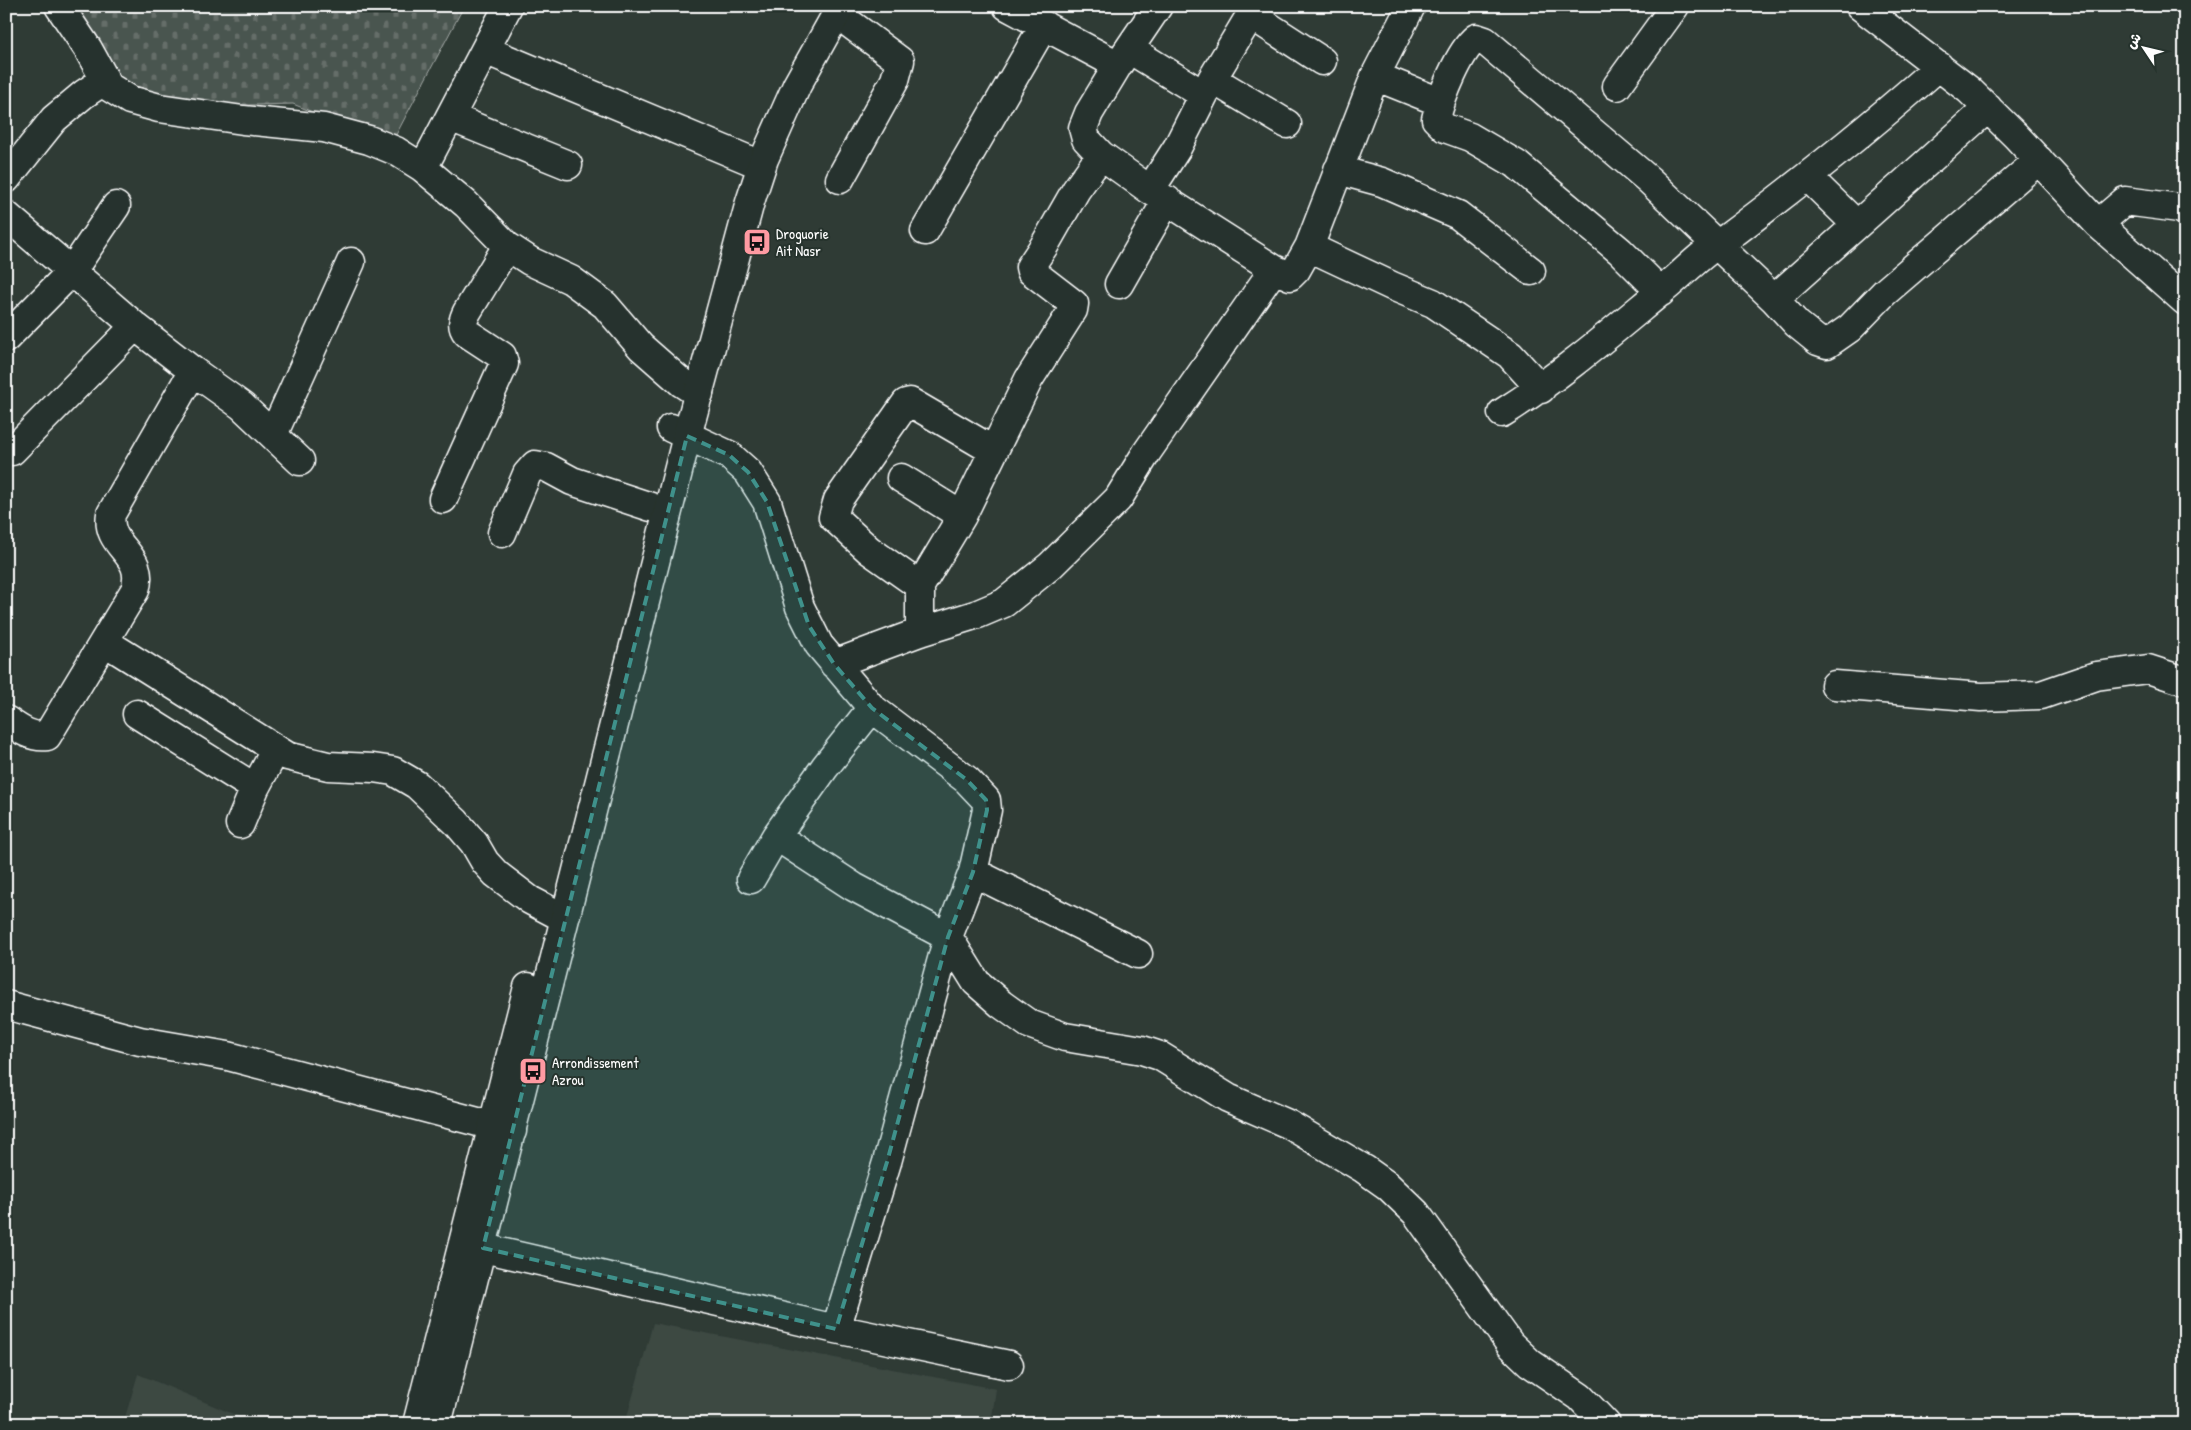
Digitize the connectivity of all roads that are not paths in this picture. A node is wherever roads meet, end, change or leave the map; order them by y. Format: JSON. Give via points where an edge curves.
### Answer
{"nodes":[{"id":1,"x":59,"y":6,"type":"edge"},
{"id":2,"x":508,"y":6,"type":"edge"},
{"id":3,"x":1007,"y":6,"type":"edge"},
{"id":4,"x":1158,"y":6,"type":"edge"},
{"id":5,"x":1411,"y":6,"type":"edge"},
{"id":6,"x":1676,"y":6,"type":"edge"},
{"id":7,"x":1860,"y":6,"type":"edge"},
{"id":8,"x":834,"y":9,"type":"edge"},
{"id":9,"x":1254,"y":10,"type":"edge"},
{"id":10,"x":1044,"y":25,"type":"junction"},
{"id":11,"x":485,"y":50,"type":"junction"},
{"id":12,"x":1123,"y":57,"type":"junction"},
{"id":13,"x":1322,"y":61,"type":"dead end"},
{"id":14,"x":1939,"y":66,"type":"junction"},
{"id":15,"x":1375,"y":76,"type":"junction"},
{"id":16,"x":104,"y":80,"type":"junction"},
{"id":17,"x":1617,"y":86,"type":"dead end"},
{"id":18,"x":1208,"y":87,"type":"junction"},
{"id":19,"x":1440,"y":102,"type":"junction"},
{"id":20,"x":1988,"y":108,"type":"junction"},
{"id":21,"x":450,"y":117,"type":"junction"},
{"id":22,"x":1287,"y":124,"type":"dead end"},
{"id":23,"x":1102,"y":155,"type":"junction"},
{"id":24,"x":749,"y":160,"type":"junction"},
{"id":25,"x":2039,"y":160,"type":"junction"},
{"id":26,"x":568,"y":165,"type":"dead end"},
{"id":27,"x":423,"y":168,"type":"junction"},
{"id":28,"x":1338,"y":170,"type":"junction"},
{"id":29,"x":1808,"y":177,"type":"junction"},
{"id":30,"x":6,"y":179,"type":"edge"},
{"id":31,"x":840,"y":179,"type":"dead end"},
{"id":32,"x":1159,"y":195,"type":"junction"},
{"id":33,"x":116,"y":206,"type":"dead end"},
{"id":34,"x":2185,"y":211,"type":"edge"},
{"id":35,"x":6,"y":215,"type":"edge"},
{"id":36,"x":2098,"y":224,"type":"junction"},
{"id":37,"x":1857,"y":225,"type":"junction"},
{"id":38,"x":925,"y":231,"type":"dead end"},
{"id":39,"x":1716,"y":244,"type":"junction"},
{"id":40,"x":507,"y":246,"type":"junction"},
{"id":41,"x":1309,"y":247,"type":"junction"},
{"id":42,"x":352,"y":262,"type":"dead end"},
{"id":43,"x":1274,"y":269,"type":"junction"},
{"id":44,"x":72,"y":271,"type":"junction"},
{"id":45,"x":1531,"y":271,"type":"dead end"},
{"id":46,"x":1119,"y":284,"type":"dead end"},
{"id":47,"x":1661,"y":292,"type":"junction"},
{"id":48,"x":1774,"y":299,"type":"junction"},
{"id":49,"x":2185,"y":302,"type":"edge"},
{"id":50,"x":135,"y":326,"type":"junction"},
{"id":51,"x":6,"y":338,"type":"edge"},
{"id":52,"x":193,"y":371,"type":"junction"},
{"id":53,"x":690,"y":388,"type":"junction"},
{"id":54,"x":1541,"y":389,"type":"junction"},
{"id":55,"x":1502,"y":413,"type":"dead end"},
{"id":56,"x":679,"y":432,"type":"junction"},
{"id":57,"x":273,"y":435,"type":"junction"},
{"id":58,"x":12,"y":451,"type":"dead end"},
{"id":59,"x":994,"y":451,"type":"junction"},
{"id":60,"x":300,"y":461,"type":"dead end"},
{"id":61,"x":901,"y":478,"type":"dead end"},
{"id":62,"x":443,"y":499,"type":"dead end"},
{"id":63,"x":651,"y":507,"type":"junction"},
{"id":64,"x":962,"y":516,"type":"junction"},
{"id":65,"x":502,"y":533,"type":"dead end"},
{"id":66,"x":920,"y":586,"type":"junction"},
{"id":67,"x":920,"y":632,"type":"junction"},
{"id":68,"x":105,"y":642,"type":"junction"},
{"id":69,"x":834,"y":664,"type":"junction"},
{"id":70,"x":2185,"y":681,"type":"edge"},
{"id":71,"x":1835,"y":685,"type":"dead end"},
{"id":72,"x":872,"y":708,"type":"junction"},
{"id":73,"x":137,"y":714,"type":"dead end"},
{"id":74,"x":6,"y":720,"type":"edge"},
{"id":75,"x":276,"y":749,"type":"junction"},
{"id":76,"x":255,"y":788,"type":"junction"},
{"id":77,"x":240,"y":824,"type":"dead end"},
{"id":78,"x":776,"y":836,"type":"junction"},
{"id":79,"x":973,"y":872,"type":"junction"},
{"id":80,"x":751,"y":879,"type":"dead end"},
{"id":81,"x":556,"y":914,"type":"junction"},
{"id":82,"x":948,"y":937,"type":"junction"},
{"id":83,"x":1138,"y":954,"type":"dead end"},
{"id":84,"x":6,"y":1005,"type":"edge"},
{"id":85,"x":502,"y":1128,"type":"junction"},
{"id":86,"x":483,"y":1248,"type":"junction"},
{"id":87,"x":836,"y":1329,"type":"junction"},
{"id":88,"x":1009,"y":1365,"type":"dead end"},
{"id":89,"x":437,"y":1384,"type":"junction"},
{"id":90,"x":417,"y":1424,"type":"edge"},
{"id":91,"x":437,"y":1424,"type":"edge"},
{"id":92,"x":1606,"y":1424,"type":"edge"}],
"edges":[{"from":1,"to":16,"type":"street"},
{"from":2,"to":11,"type":"street"},
{"from":3,"to":10,"type":"street"},
{"from":4,"to":12,"type":"street"},
{"from":5,"to":15,"type":"street"},
{"from":6,"to":17,"type":"street"},
{"from":7,"to":14,"type":"street"},
{"from":8,"to":24,"type":"street","via":[[786,74]]},
{"from":8,"to":31,"type":"street","via":[[900,61],[895,80]]},
{"from":8,"to":53,"type":"street","via":[[764,159]]},
{"from":9,"to":13,"type":"street"},
{"from":9,"to":18,"type":"street"},
{"from":10,"to":12,"type":"street"},
{"from":10,"to":38,"type":"street"},
{"from":11,"to":21,"type":"street"},
{"from":11,"to":24,"type":"street"},
{"from":12,"to":18,"type":"street"},
{"from":12,"to":23,"type":"street","via":[[1089,113],[1084,128],[1086,139]]},
{"from":14,"to":20,"type":"street"},
{"from":14,"to":29,"type":"street"},
{"from":15,"to":19,"type":"street"},
{"from":15,"to":28,"type":"street"},
{"from":16,"to":27,"type":"street","via":[[117,93],[144,105],[324,128],[369,140],[396,151]]},
{"from":16,"to":30,"type":"street","via":[[54,119]]},
{"from":18,"to":22,"type":"street"},
{"from":18,"to":32,"type":"street","via":[[1177,148]]},
{"from":19,"to":39,"type":"street","via":[[1468,45],[1476,38],[1485,41],[1649,180]]},
{"from":19,"to":47,"type":"street","via":[[1436,119],[1440,125],[1470,137],[1516,164],[1620,251]]},
{"from":20,"to":25,"type":"street"},
{"from":20,"to":37,"type":"street"},
{"from":21,"to":26,"type":"street"},
{"from":21,"to":27,"type":"street"},
{"from":23,"to":32,"type":"street"},
{"from":23,"to":59,"type":"street","via":[[1076,190],[1030,267],[1074,304],[1029,379]]},
{"from":24,"to":53,"type":"street","via":[[722,243]]},
{"from":25,"to":36,"type":"street"},
{"from":25,"to":48,"type":"street","via":[[1884,292],[1850,328],[1826,344],[1798,324]]},
{"from":27,"to":40,"type":"street","via":[[466,204]]},
{"from":28,"to":41,"type":"street"},
{"from":28,"to":45,"type":"street","via":[[1382,182],[1458,215]]},
{"from":29,"to":37,"type":"street"},
{"from":29,"to":39,"type":"street"},
{"from":32,"to":43,"type":"street"},
{"from":32,"to":46,"type":"street"},
{"from":33,"to":44,"type":"street"},
{"from":34,"to":36,"type":"street","via":[[2125,201]]},
{"from":35,"to":44,"type":"street"},
{"from":36,"to":49,"type":"street"},
{"from":37,"to":48,"type":"street"},
{"from":39,"to":47,"type":"street"},
{"from":39,"to":48,"type":"street"},
{"from":40,"to":53,"type":"street","via":[[571,280],[599,300],[641,347]]},
{"from":40,"to":62,"type":"street","via":[[463,323],[467,334],[502,356],[504,364]]},
{"from":41,"to":43,"type":"street","via":[[1290,276]]},
{"from":41,"to":54,"type":"street","via":[[1433,303],[1510,355]]},
{"from":42,"to":57,"type":"street"},
{"from":43,"to":67,"type":"street","via":[[1118,498],[1050,566],[1004,603]]},
{"from":44,"to":50,"type":"street"},
{"from":44,"to":51,"type":"street"},
{"from":47,"to":54,"type":"street"},
{"from":50,"to":52,"type":"street"},
{"from":50,"to":58,"type":"street"},
{"from":52,"to":57,"type":"street","via":[[242,406]]},
{"from":52,"to":68,"type":"street","via":[[111,514],[112,532],[134,562],[138,580]]},
{"from":53,"to":56,"type":"street"},
{"from":54,"to":55,"type":"street"},
{"from":56,"to":63,"type":"street"},
{"from":56,"to":69,"type":"street","via":[[729,455],[748,472],[767,502],[800,607],[819,645]]},
{"from":56,"to":81,"type":"street"},
{"from":57,"to":60,"type":"street"},
{"from":59,"to":64,"type":"street"},
{"from":59,"to":66,"type":"street","via":[[910,402],[906,403],[838,500],[833,517],[862,545]]},
{"from":61,"to":64,"type":"street"},
{"from":63,"to":65,"type":"street","via":[[535,465],[527,474]]},
{"from":63,"to":81,"type":"street"},
{"from":64,"to":66,"type":"street"},
{"from":66,"to":67,"type":"street"},
{"from":67,"to":69,"type":"street"},
{"from":68,"to":74,"type":"street","via":[[47,736],[38,738],[25,733]]},
{"from":68,"to":75,"type":"street"},
{"from":69,"to":72,"type":"street"},
{"from":70,"to":71,"type":"street","via":[[2148,669],[2096,676],[2040,695],[1981,697]]},
{"from":72,"to":78,"type":"street"},
{"from":72,"to":79,"type":"street","via":[[967,780],[986,800],[987,810]]},
{"from":73,"to":76,"type":"street"},
{"from":75,"to":76,"type":"street"},
{"from":75,"to":81,"type":"street","via":[[288,756],[328,766],[393,771],[417,785],[474,843],[496,874],[530,900]]},
{"from":76,"to":77,"type":"street"},
{"from":78,"to":80,"type":"street"},
{"from":78,"to":82,"type":"street","via":[[854,887]]},
{"from":79,"to":82,"type":"street"},
{"from":79,"to":83,"type":"street"},
{"from":81,"to":85,"type":"street"},
{"from":82,"to":87,"type":"street","via":[[887,1162]]},
{"from":82,"to":92,"type":"street","via":[[976,982],[1029,1024],[1065,1037],[1160,1056],[1228,1098],[1288,1124],[1326,1145],[1388,1186],[1416,1213],[1510,1344],[1530,1363],[1580,1397]]},
{"from":84,"to":85,"type":"street","via":[[140,1041],[228,1056]]},
{"from":85,"to":86,"type":"street"},
{"from":85,"to":89,"type":"street"},
{"from":86,"to":87,"type":"street"},
{"from":86,"to":89,"type":"street"},
{"from":87,"to":88,"type":"street"},
{"from":89,"to":90,"type":"street"},
{"from":89,"to":91,"type":"street"}]}
